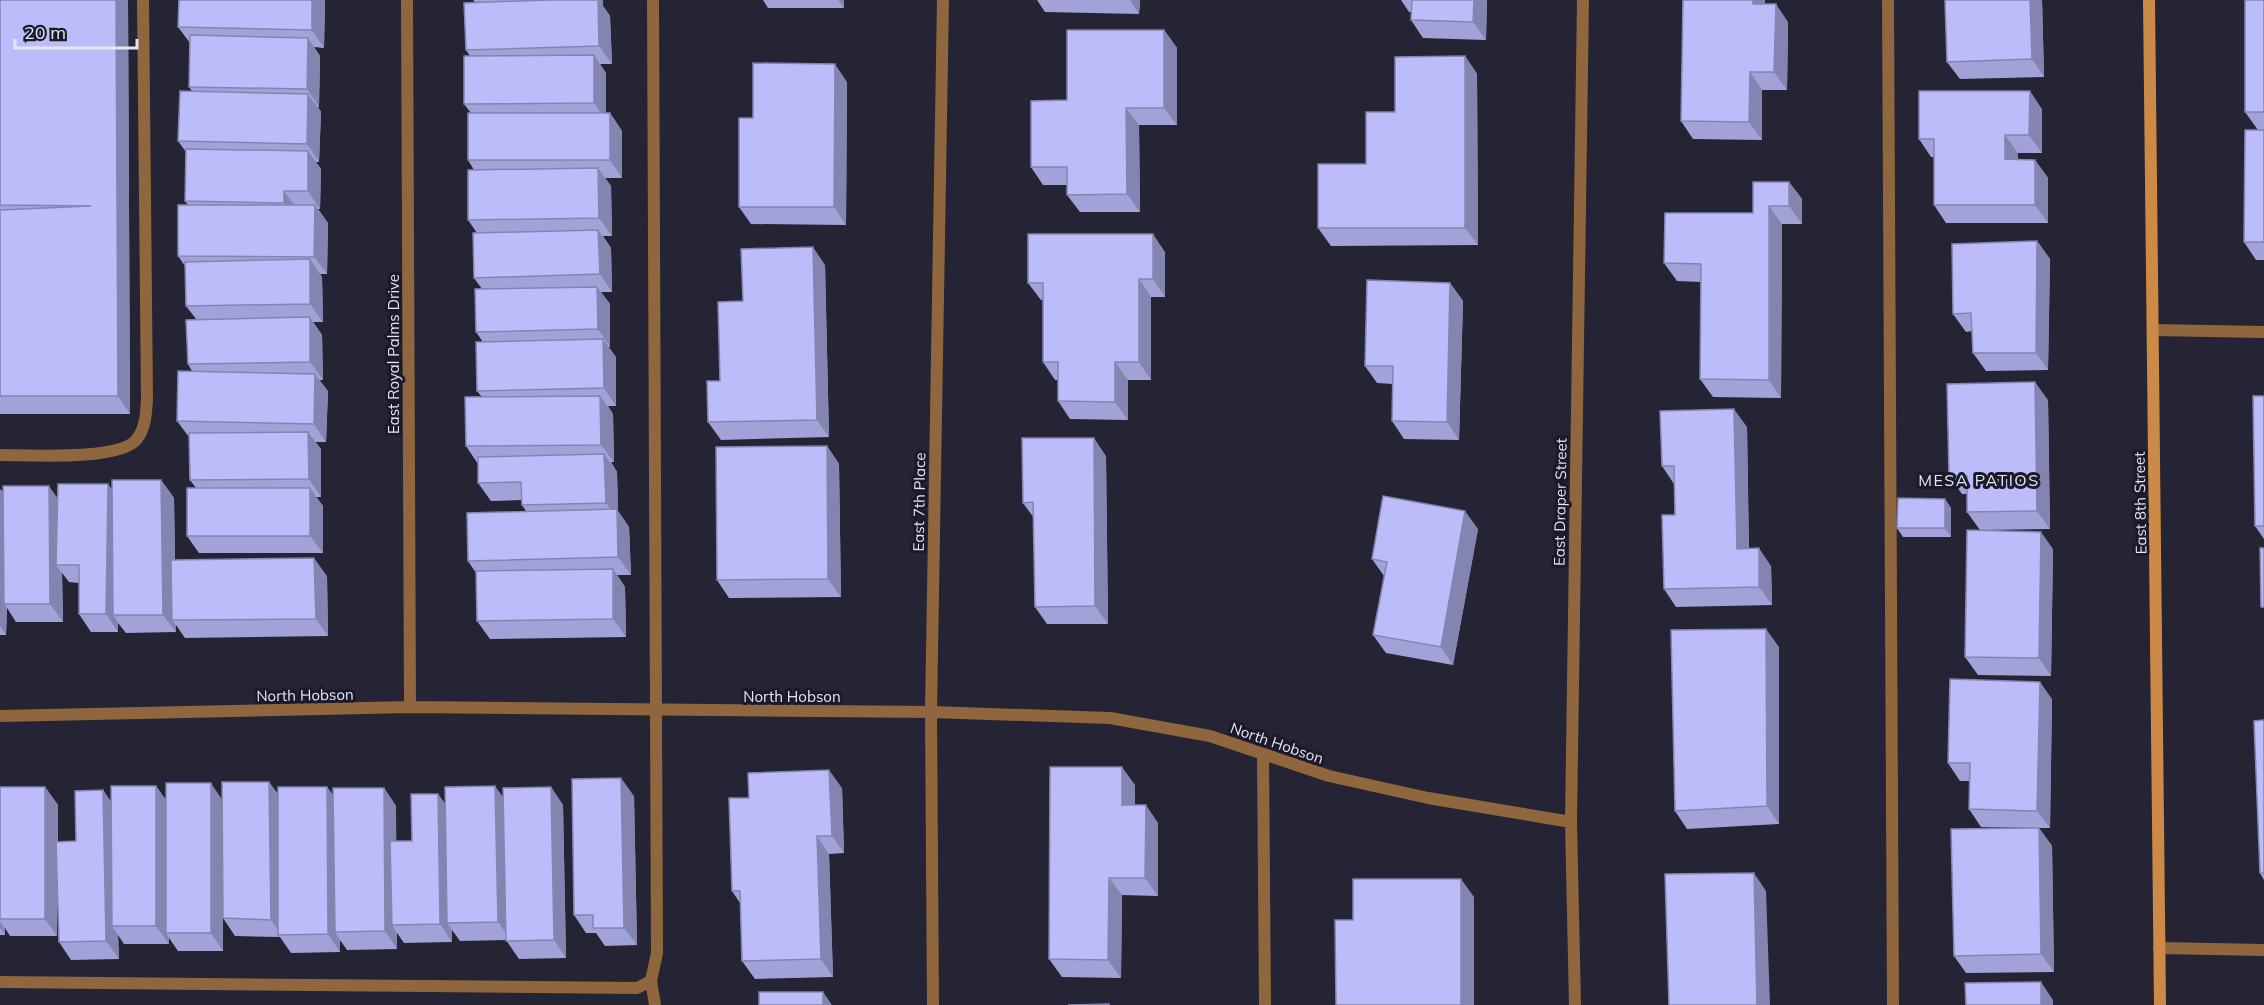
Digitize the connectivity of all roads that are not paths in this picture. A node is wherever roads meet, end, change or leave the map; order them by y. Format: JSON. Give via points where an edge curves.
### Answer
{"nodes":[{"id":1,"x":143,"y":0,"type":"edge"},
{"id":2,"x":407,"y":0,"type":"edge"},
{"id":3,"x":653,"y":0,"type":"edge"},
{"id":4,"x":943,"y":0,"type":"edge"},
{"id":5,"x":1583,"y":0,"type":"edge"},
{"id":6,"x":1888,"y":0,"type":"edge"},
{"id":7,"x":2149,"y":0,"type":"edge"},
{"id":8,"x":2153,"y":330,"type":"junction"},
{"id":9,"x":2264,"y":332,"type":"edge"},
{"id":10,"x":0,"y":455,"type":"edge"},
{"id":11,"x":410,"y":707,"type":"junction"},
{"id":12,"x":657,"y":710,"type":"junction"},
{"id":13,"x":931,"y":712,"type":"junction"},
{"id":14,"x":0,"y":716,"type":"edge"},
{"id":15,"x":1263,"y":754,"type":"junction"},
{"id":16,"x":1570,"y":822,"type":"junction"},
{"id":17,"x":2160,"y":948,"type":"junction"},
{"id":18,"x":2264,"y":950,"type":"edge"},
{"id":19,"x":651,"y":981,"type":"junction"},
{"id":20,"x":0,"y":982,"type":"edge"},
{"id":21,"x":655,"y":1005,"type":"edge"},
{"id":22,"x":933,"y":1005,"type":"edge"},
{"id":23,"x":1264,"y":1005,"type":"edge"},
{"id":24,"x":1575,"y":1005,"type":"edge"},
{"id":25,"x":1893,"y":1005,"type":"edge"},
{"id":26,"x":2160,"y":1005,"type":"edge"}],
"edges":[{"from":1,"to":10,"type":"street","via":[[145,424],[136,440],[117,451]]},
{"from":2,"to":11,"type":"street","name":"East Royal Palms Drive"},
{"from":3,"to":12,"type":"street"},
{"from":4,"to":13,"type":"street","name":"East 7th Place"},
{"from":5,"to":16,"type":"street","name":"East Draper Street"},
{"from":6,"to":25,"type":"street"},
{"from":7,"to":8,"type":"street","name":"East 8th Street"},
{"from":8,"to":9,"type":"street"},
{"from":8,"to":17,"type":"street","name":"East 8th Street"},
{"from":11,"to":12,"type":"street","name":"North Hobson"},
{"from":11,"to":14,"type":"street","name":"North Hobson"},
{"from":12,"to":13,"type":"street","name":"North Hobson"},
{"from":12,"to":19,"type":"street","via":[[657,953]]},
{"from":13,"to":15,"type":"street","name":"North Hobson","via":[[1110,718],[1210,736]]},
{"from":13,"to":22,"type":"street","name":"East 7th Place"},
{"from":15,"to":16,"type":"street","name":"North Hobson","via":[[1329,776],[1428,798]]},
{"from":15,"to":23,"type":"street"},
{"from":16,"to":24,"type":"street","name":"East Draper Street"},
{"from":17,"to":18,"type":"street"},
{"from":17,"to":26,"type":"street","name":"East 8th Street"},
{"from":19,"to":20,"type":"street","via":[[637,988]]},
{"from":19,"to":21,"type":"street"}]}
